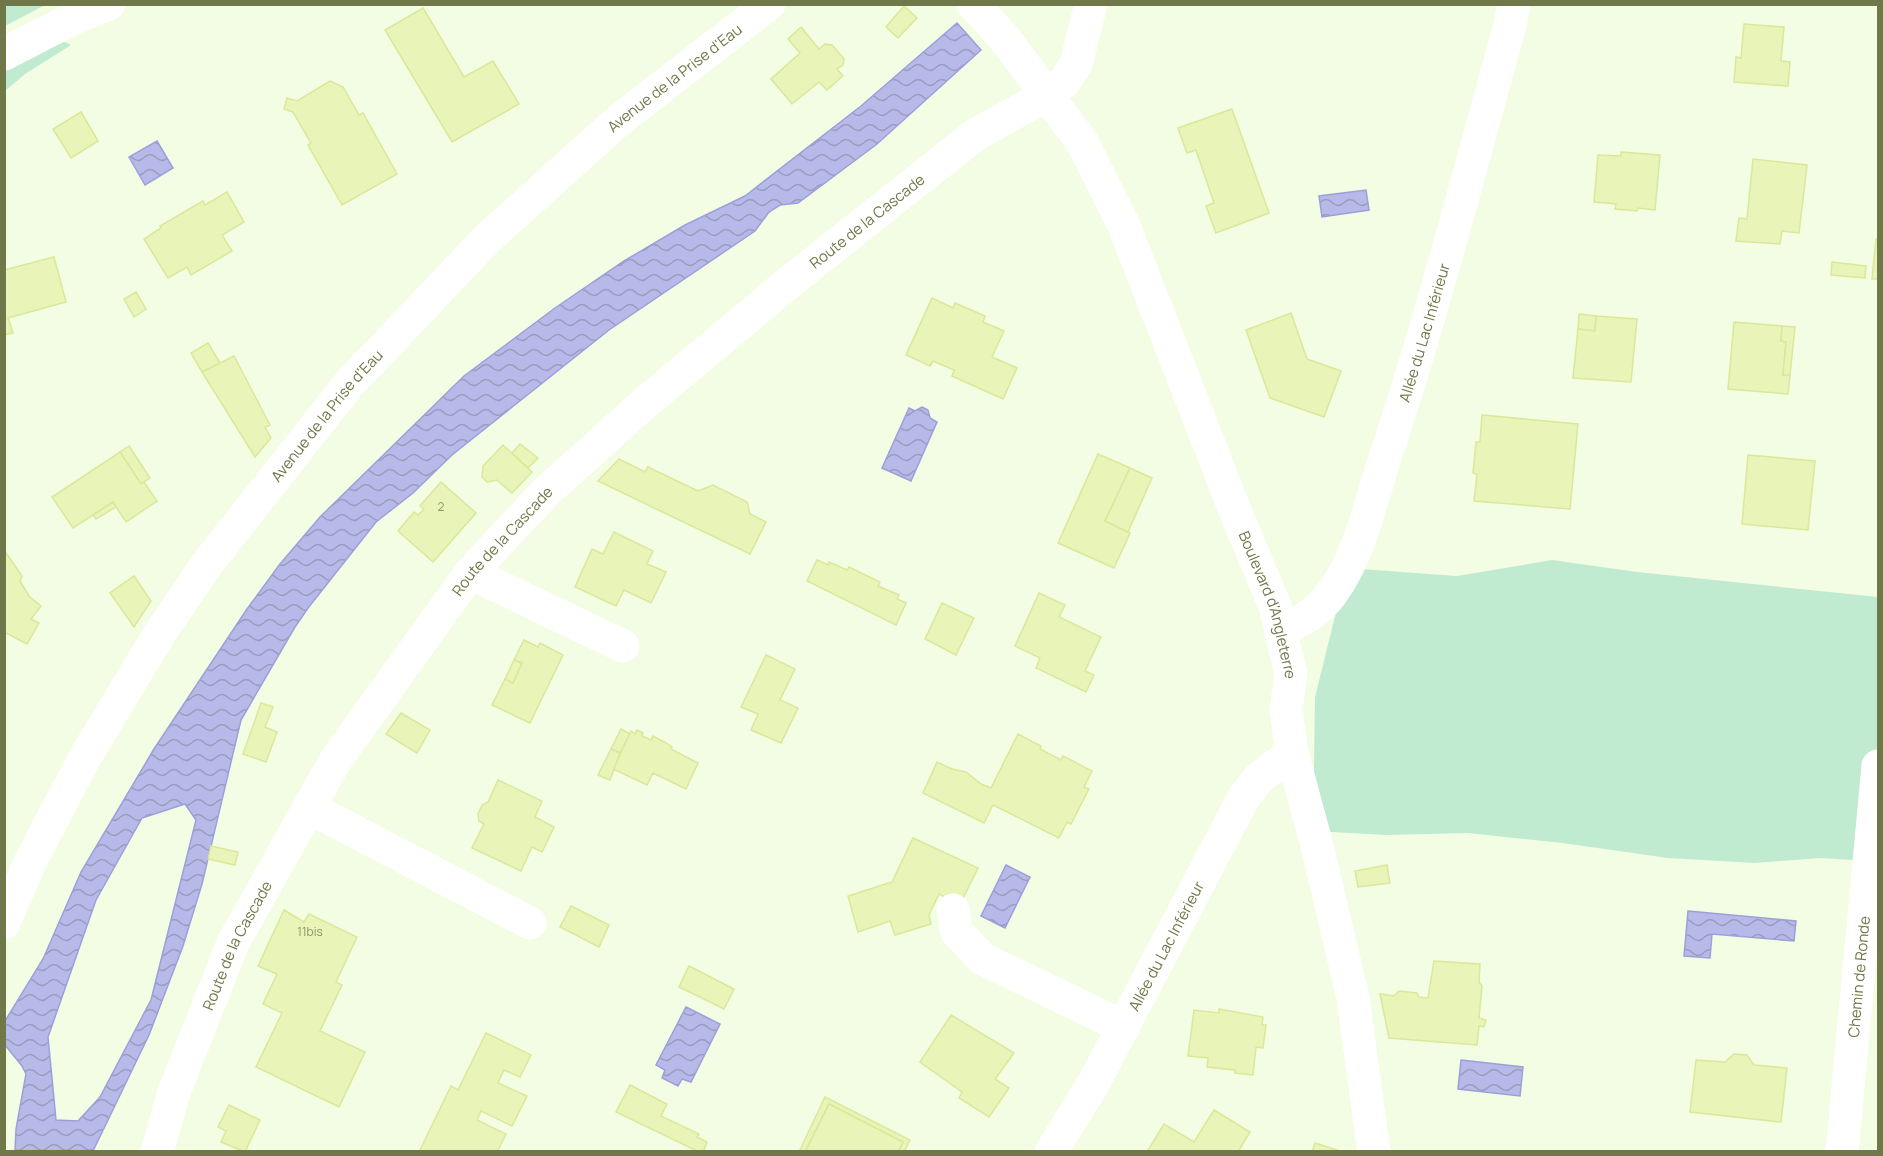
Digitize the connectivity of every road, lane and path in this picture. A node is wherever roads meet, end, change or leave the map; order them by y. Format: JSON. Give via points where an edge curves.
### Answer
{"nodes":[{"id":1,"x":109,"y":4,"type":"edge"},
{"id":2,"x":769,"y":4,"type":"edge"},
{"id":3,"x":973,"y":4,"type":"edge"},
{"id":4,"x":1091,"y":4,"type":"edge"},
{"id":5,"x":1514,"y":4,"type":"edge"},
{"id":6,"x":4,"y":54,"type":"edge"},
{"id":7,"x":1047,"y":95,"type":"junction"},
{"id":8,"x":470,"y":573,"type":"junction"},
{"id":9,"x":1282,"y":630,"type":"junction"},
{"id":10,"x":623,"y":646,"type":"dead end"},
{"id":11,"x":1292,"y":753,"type":"junction"},
{"id":12,"x":1878,"y":766,"type":"edge"},
{"id":13,"x":308,"y":807,"type":"junction"},
{"id":14,"x":1876,"y":824,"type":"edge"},
{"id":15,"x":953,"y":910,"type":"dead end"},
{"id":16,"x":4,"y":923,"type":"edge"},
{"id":17,"x":530,"y":923,"type":"dead end"},
{"id":18,"x":1868,"y":998,"type":"edge"},
{"id":19,"x":1124,"y":1027,"type":"junction"},
{"id":20,"x":157,"y":1152,"type":"edge"},
{"id":21,"x":1051,"y":1152,"type":"edge"},
{"id":22,"x":1374,"y":1152,"type":"edge"},
{"id":23,"x":1842,"y":1152,"type":"edge"}],
"edges":[{"from":1,"to":6,"type":"street"},
{"from":2,"to":16,"type":"street","name":"Avenue de la Prise d'Eau","via":[[618,121],[487,239],[350,384],[207,564],[160,633],[84,759],[31,860]]},
{"from":3,"to":7,"type":"street","name":"Boulevard d'Angleterre"},
{"from":4,"to":7,"type":"street","via":[[1076,64],[1064,82]]},
{"from":5,"to":9,"type":"street","name":"Allée du Lac Inférieur","via":[[1407,392],[1357,543],[1333,592],[1317,611]]},
{"from":7,"to":8,"type":"street","name":"Route de la Cascade","via":[[975,135],[792,279],[546,492]]},
{"from":7,"to":9,"type":"street","name":"Boulevard d'Angleterre","via":[[1082,141],[1124,226]]},
{"from":8,"to":10,"type":"street"},
{"from":8,"to":13,"type":"street","name":"Route de la Cascade","via":[[335,761]]},
{"from":9,"to":11,"type":"street","name":"Boulevard d'Angleterre","via":[[1291,674],[1287,710]]},
{"from":11,"to":19,"type":"street","name":"Allée du Lac Inférieur","via":[[1258,779],[1243,799]]},
{"from":11,"to":22,"type":"street","name":"Boulevard d'Angleterre","via":[[1353,998]]},
{"from":12,"to":14,"type":"street","name":"Chemin de Ronde"},
{"from":13,"to":17,"type":"street"},
{"from":13,"to":20,"type":"street","name":"Route de la Cascade","via":[[233,943],[174,1092]]},
{"from":14,"to":18,"type":"street","name":"Chemin de Ronde"},
{"from":15,"to":19,"type":"street","via":[[957,930],[983,959]]},
{"from":18,"to":23,"type":"street","name":"Chemin de Ronde"},
{"from":19,"to":21,"type":"street","name":"Allée du Lac Inférieur"}]}
